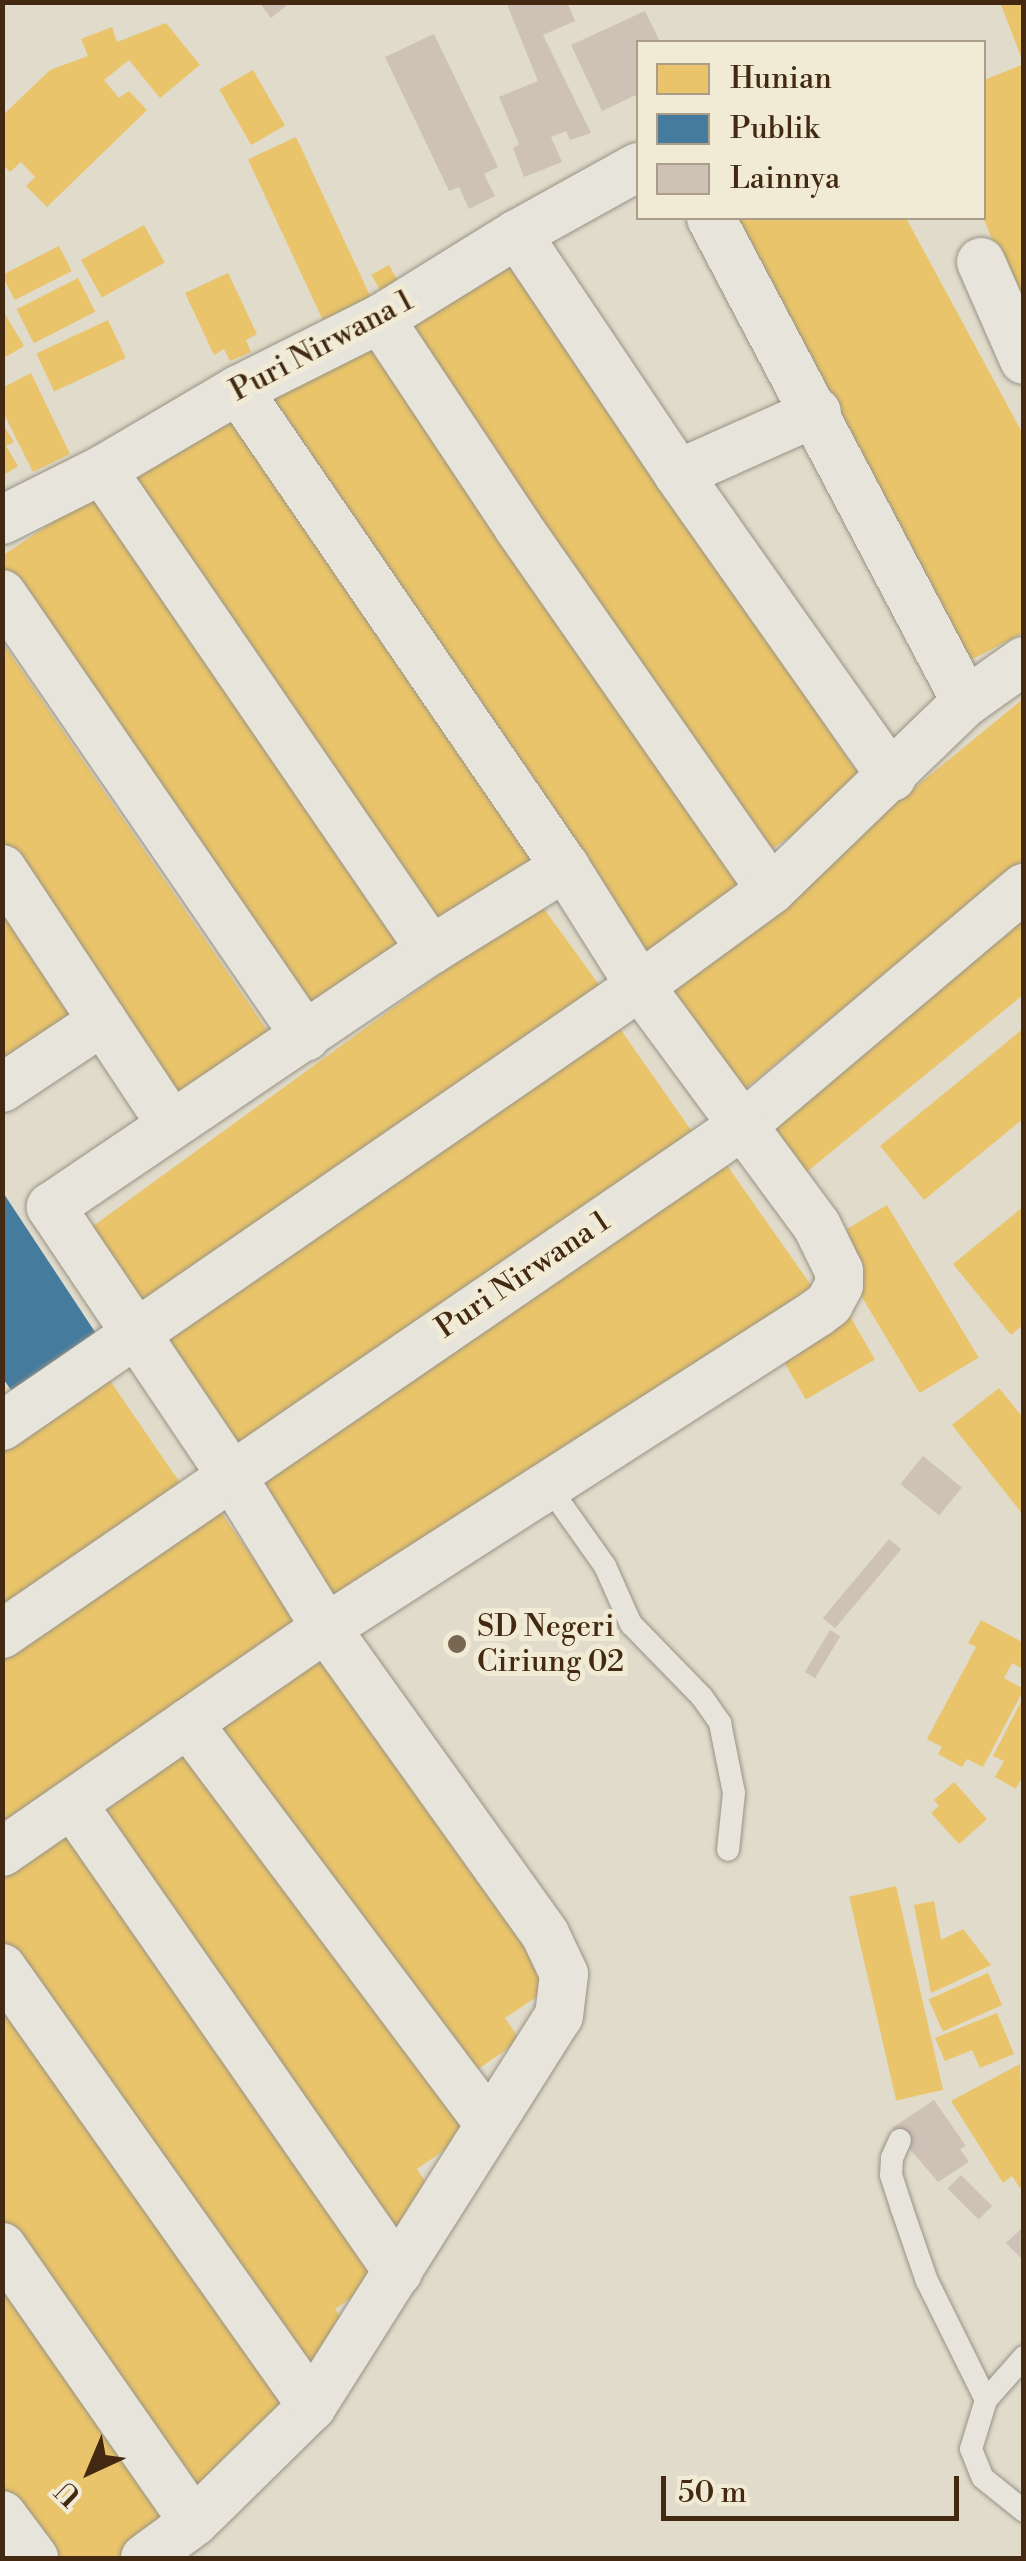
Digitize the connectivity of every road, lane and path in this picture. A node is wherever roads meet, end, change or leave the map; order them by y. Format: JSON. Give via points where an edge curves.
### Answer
{"nodes":[{"id":1,"x":636,"y":168,"type":"edge"},
{"id":2,"x":712,"y":220,"type":"edge"},
{"id":3,"x":518,"y":234,"type":"junction"},
{"id":4,"x":981,"y":262,"type":"dead end"},
{"id":5,"x":380,"y":319,"type":"junction"},
{"id":6,"x":1024,"y":360,"type":"edge"},
{"id":7,"x":238,"y":390,"type":"junction"},
{"id":8,"x":817,"y":412,"type":"junction"},
{"id":9,"x":102,"y":470,"type":"junction"},
{"id":10,"x":678,"y":474,"type":"junction"},
{"id":11,"x":2,"y":520,"type":"edge"},
{"id":12,"x":2,"y":594,"type":"edge"},
{"id":13,"x":1024,"y":661,"type":"edge"},
{"id":14,"x":966,"y":702,"type":"junction"},
{"id":15,"x":892,"y":777,"type":"junction"},
{"id":16,"x":565,"y":866,"type":"junction"},
{"id":17,"x":2,"y":869,"type":"edge"},
{"id":18,"x":1024,"y":888,"type":"edge"},
{"id":19,"x":771,"y":890,"type":"junction"},
{"id":20,"x":431,"y":950,"type":"junction"},
{"id":21,"x":640,"y":986,"type":"junction"},
{"id":22,"x":103,"y":1020,"type":"junction"},
{"id":23,"x":306,"y":1036,"type":"junction"},
{"id":24,"x":2,"y":1088,"type":"edge"},
{"id":25,"x":170,"y":1123,"type":"junction"},
{"id":26,"x":742,"y":1126,"type":"junction"},
{"id":27,"x":134,"y":1333,"type":"junction"},
{"id":28,"x":2,"y":1426,"type":"edge"},
{"id":29,"x":231,"y":1475,"type":"junction"},
{"id":30,"x":549,"y":1487,"type":"junction"},
{"id":31,"x":326,"y":1628,"type":"junction"},
{"id":32,"x":2,"y":1634,"type":"edge"},
{"id":33,"x":188,"y":1723,"type":"junction"},
{"id":34,"x":73,"y":1804,"type":"junction"},
{"id":35,"x":728,"y":1850,"type":"dead end"},
{"id":36,"x":2,"y":1852,"type":"edge"},
{"id":37,"x":2,"y":1968,"type":"edge"},
{"id":38,"x":488,"y":2123,"type":"junction"},
{"id":39,"x":900,"y":2140,"type":"dead end"},
{"id":40,"x":2,"y":2248,"type":"edge"},
{"id":41,"x":398,"y":2272,"type":"junction"},
{"id":42,"x":1024,"y":2356,"type":"edge"},
{"id":43,"x":986,"y":2400,"type":"junction"},
{"id":44,"x":312,"y":2406,"type":"junction"},
{"id":45,"x":1024,"y":2511,"type":"edge"},
{"id":46,"x":2,"y":2515,"type":"edge"},
{"id":47,"x":194,"y":2522,"type":"junction"},
{"id":48,"x":34,"y":2558,"type":"edge"},
{"id":49,"x":146,"y":2558,"type":"edge"}],
"edges":[{"from":1,"to":3,"type":"street","name":"Puri Nirwana 1"},
{"from":2,"to":8,"type":"street"},
{"from":3,"to":5,"type":"street","name":"Puri Nirwana 1"},
{"from":3,"to":10,"type":"street"},
{"from":4,"to":6,"type":"street"},
{"from":5,"to":7,"type":"street","name":"Puri Nirwana 1"},
{"from":5,"to":19,"type":"street"},
{"from":7,"to":9,"type":"street","name":"Puri Nirwana 1"},
{"from":7,"to":16,"type":"street"},
{"from":8,"to":10,"type":"street"},
{"from":8,"to":14,"type":"street"},
{"from":9,"to":11,"type":"street","name":"Puri Nirwana 1"},
{"from":9,"to":20,"type":"street"},
{"from":10,"to":15,"type":"street"},
{"from":12,"to":23,"type":"street"},
{"from":13,"to":14,"type":"street"},
{"from":14,"to":15,"type":"street"},
{"from":15,"to":19,"type":"street"},
{"from":16,"to":20,"type":"street"},
{"from":16,"to":21,"type":"street"},
{"from":17,"to":22,"type":"street"},
{"from":18,"to":26,"type":"street","name":"Puri Nirwana 1"},
{"from":19,"to":21,"type":"street"},
{"from":20,"to":23,"type":"street"},
{"from":21,"to":26,"type":"street"},
{"from":21,"to":27,"type":"street"},
{"from":22,"to":24,"type":"street"},
{"from":22,"to":25,"type":"street"},
{"from":23,"to":25,"type":"street"},
{"from":25,"to":27,"type":"street","via":[[51,1206]]},
{"from":26,"to":29,"type":"street","name":"Puri Nirwana 1"},
{"from":26,"to":30,"type":"street","via":[[817,1226],[839,1271],[837,1295]]},
{"from":27,"to":28,"type":"street"},
{"from":27,"to":29,"type":"street"},
{"from":29,"to":31,"type":"street"},
{"from":29,"to":32,"type":"street","name":"Puri Nirwana 1"},
{"from":30,"to":31,"type":"street"},
{"from":30,"to":35,"type":"lane","via":[[605,1566],[632,1624],[720,1723],[734,1793]]},
{"from":31,"to":33,"type":"street"},
{"from":31,"to":38,"type":"street","via":[[544,1934],[564,1974],[560,2016]]},
{"from":33,"to":34,"type":"street"},
{"from":33,"to":38,"type":"street"},
{"from":34,"to":36,"type":"street"},
{"from":34,"to":41,"type":"street"},
{"from":37,"to":44,"type":"street"},
{"from":38,"to":41,"type":"street"},
{"from":39,"to":43,"type":"lane","via":[[891,2175],[902,2210],[927,2281]]},
{"from":40,"to":47,"type":"street"},
{"from":41,"to":44,"type":"street"},
{"from":42,"to":43,"type":"lane"},
{"from":43,"to":45,"type":"lane","via":[[970,2449],[983,2478]]},
{"from":44,"to":47,"type":"street"},
{"from":46,"to":48,"type":"street"},
{"from":47,"to":49,"type":"street"}]}
